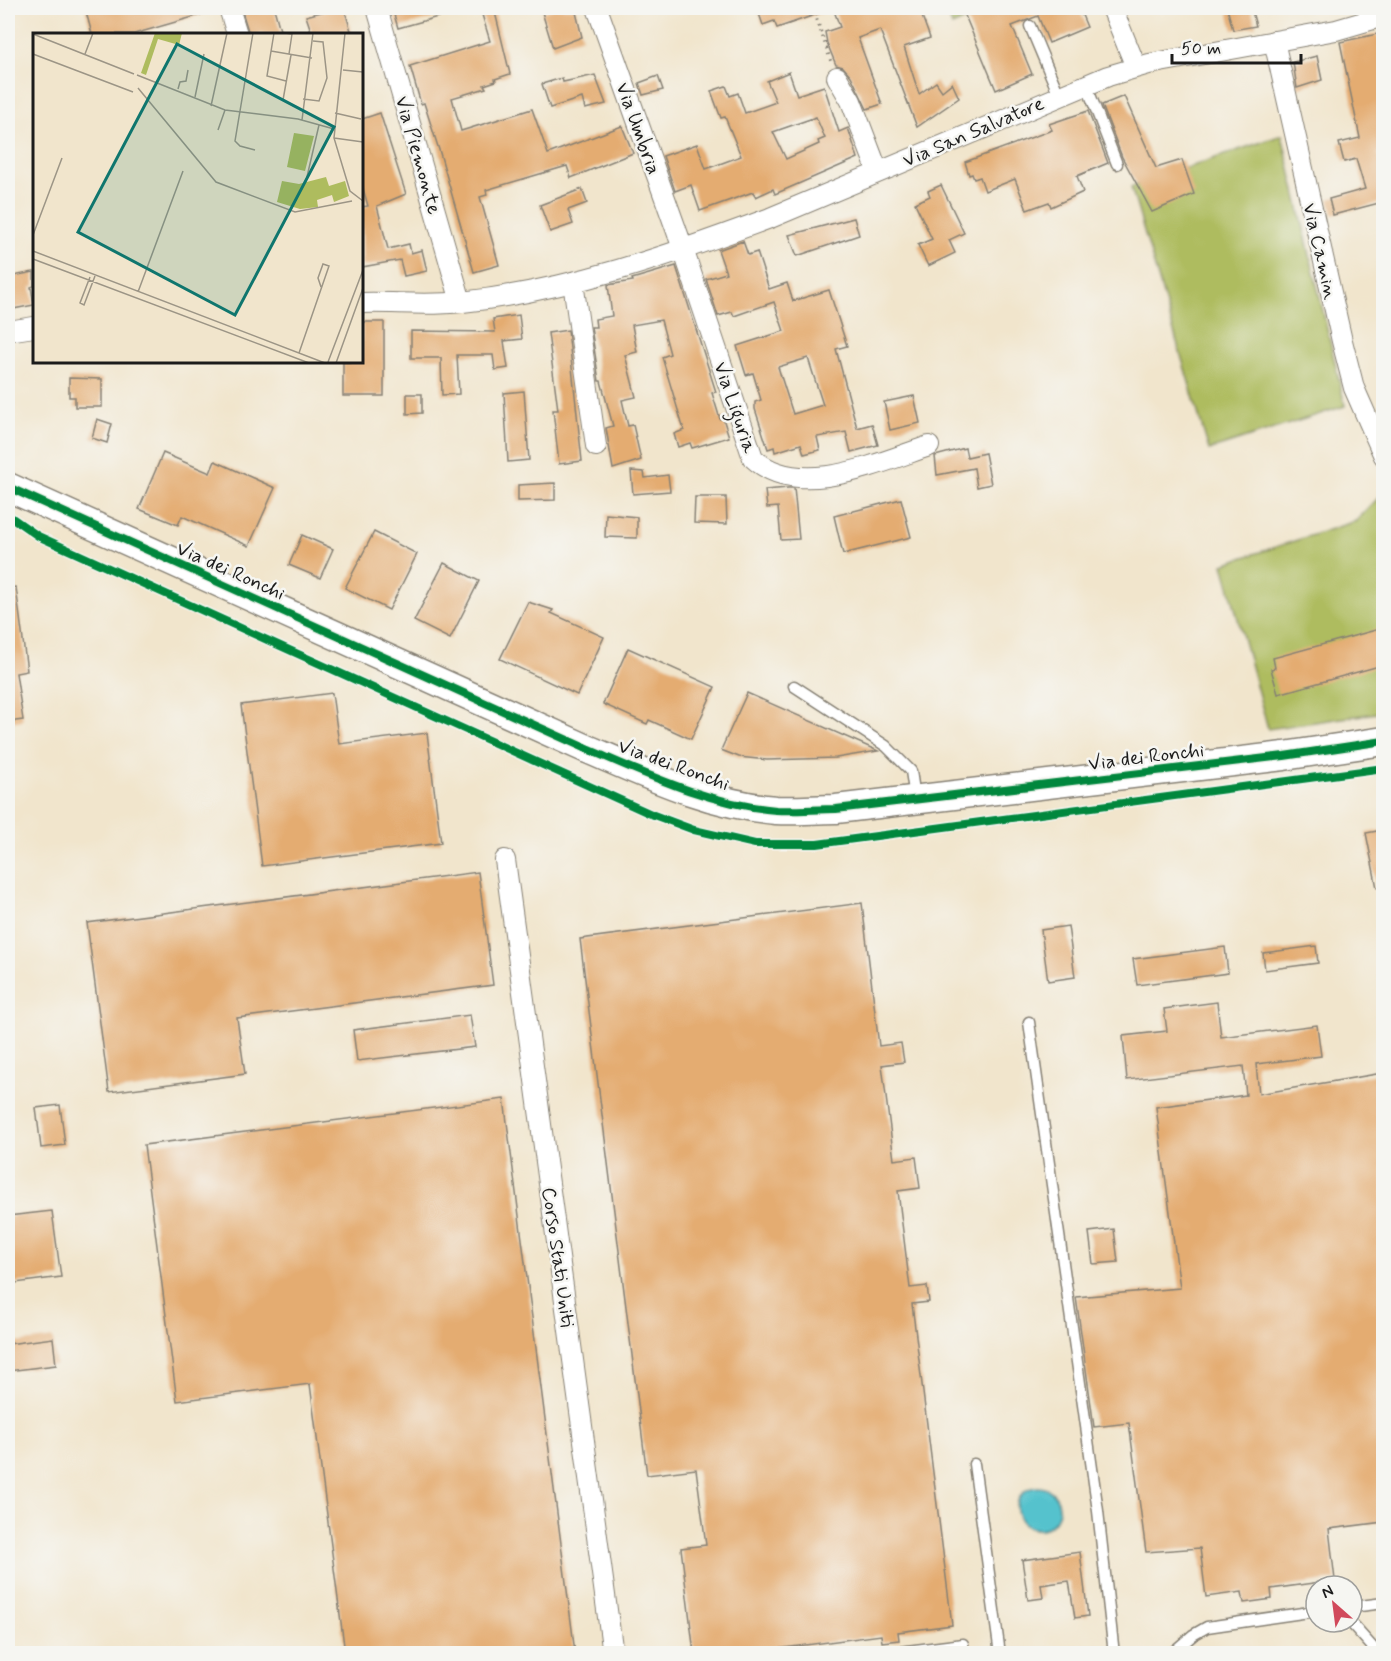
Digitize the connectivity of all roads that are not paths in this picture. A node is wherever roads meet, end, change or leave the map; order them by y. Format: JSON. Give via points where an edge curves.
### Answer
{"nodes":[{"id":1,"x":229,"y":8,"type":"edge"},
{"id":2,"x":377,"y":8,"type":"edge"},
{"id":3,"x":597,"y":8,"type":"edge"},
{"id":4,"x":1113,"y":8,"type":"edge"},
{"id":5,"x":1383,"y":16,"type":"edge"},
{"id":6,"x":1030,"y":26,"type":"dead end"},
{"id":7,"x":237,"y":33,"type":"edge"},
{"id":8,"x":1274,"y":41,"type":"junction"},
{"id":9,"x":1136,"y":67,"type":"junction"},
{"id":10,"x":845,"y":76,"type":"road end"},
{"id":11,"x":1086,"y":84,"type":"junction"},
{"id":12,"x":1059,"y":95,"type":"junction"},
{"id":13,"x":1117,"y":164,"type":"dead end"},
{"id":14,"x":878,"y":172,"type":"junction"},
{"id":15,"x":683,"y":249,"type":"junction"},
{"id":16,"x":573,"y":282,"type":"junction"},
{"id":17,"x":461,"y":302,"type":"junction"},
{"id":18,"x":363,"y":303,"type":"edge"},
{"id":19,"x":33,"y":327,"type":"edge"},
{"id":20,"x":8,"y":332,"type":"edge"},
{"id":21,"x":596,"y":446,"type":"dead end"},
{"id":22,"x":929,"y":446,"type":"dead end"},
{"id":23,"x":1383,"y":456,"type":"edge"},
{"id":24,"x":8,"y":487,"type":"edge"},
{"id":25,"x":794,"y":686,"type":"dead end"},
{"id":26,"x":1383,"y":741,"type":"edge"},
{"id":27,"x":915,"y":798,"type":"junction"},
{"id":28,"x":506,"y":860,"type":"dead end"},
{"id":29,"x":1029,"y":1022,"type":"dead end"},
{"id":30,"x":974,"y":1464,"type":"dead end"},
{"id":31,"x":1383,"y":1603,"type":"edge"},
{"id":32,"x":1364,"y":1605,"type":"edge"},
{"id":33,"x":1304,"y":1613,"type":"edge"},
{"id":34,"x":1361,"y":1634,"type":"edge"},
{"id":35,"x":1376,"y":1651,"type":"dead end"},
{"id":36,"x":613,"y":1653,"type":"edge"},
{"id":37,"x":883,"y":1653,"type":"edge"},
{"id":38,"x":964,"y":1653,"type":"edge"},
{"id":39,"x":1000,"y":1653,"type":"edge"},
{"id":40,"x":1114,"y":1653,"type":"edge"},
{"id":41,"x":1172,"y":1653,"type":"edge"}],
"edges":[{"from":1,"to":7,"type":"street"},
{"from":2,"to":17,"type":"street","name":"Via Piemonte"},
{"from":3,"to":15,"type":"street","name":"Via Umbria"},
{"from":4,"to":9,"type":"street"},
{"from":5,"to":8,"type":"street","name":"Via San Salvatore","via":[[1358,25]]},
{"from":6,"to":12,"type":"lane"},
{"from":8,"to":9,"type":"street","name":"Via San Salvatore"},
{"from":8,"to":23,"type":"street","name":"Via Camin","via":[[1354,388]]},
{"from":9,"to":11,"type":"street","name":"Via San Salvatore"},
{"from":10,"to":14,"type":"street"},
{"from":11,"to":12,"type":"street","name":"Via San Salvatore"},
{"from":11,"to":13,"type":"lane"},
{"from":12,"to":14,"type":"street","name":"Via San Salvatore"},
{"from":14,"to":15,"type":"street","name":"Via San Salvatore","via":[[770,218]]},
{"from":15,"to":16,"type":"street","name":"Via San Salvatore"},
{"from":15,"to":22,"type":"street","name":"Via Liguria","via":[[749,448],[766,470],[788,478],[808,478],[859,470]]},
{"from":16,"to":17,"type":"street","name":"Via San Salvatore"},
{"from":16,"to":21,"type":"street"},
{"from":17,"to":18,"type":"street","name":"Via San Salvatore"},
{"from":19,"to":20,"type":"street"},
{"from":24,"to":27,"type":"street","name":"Via dei Ronchi","via":[[672,785],[715,799],[776,810],[836,809]]},
{"from":25,"to":27,"type":"lane","via":[[886,746],[911,771]]},
{"from":26,"to":27,"type":"street","name":"Via dei Ronchi"},
{"from":28,"to":36,"type":"street","name":"Corso Stati Uniti"},
{"from":29,"to":40,"type":"lane"},
{"from":30,"to":39,"type":"lane"},
{"from":31,"to":32,"type":"lane"},
{"from":33,"to":41,"type":"lane","via":[[1207,1627]]},
{"from":34,"to":35,"type":"lane"},
{"from":37,"to":38,"type":"lane","via":[[963,1644]]}]}
